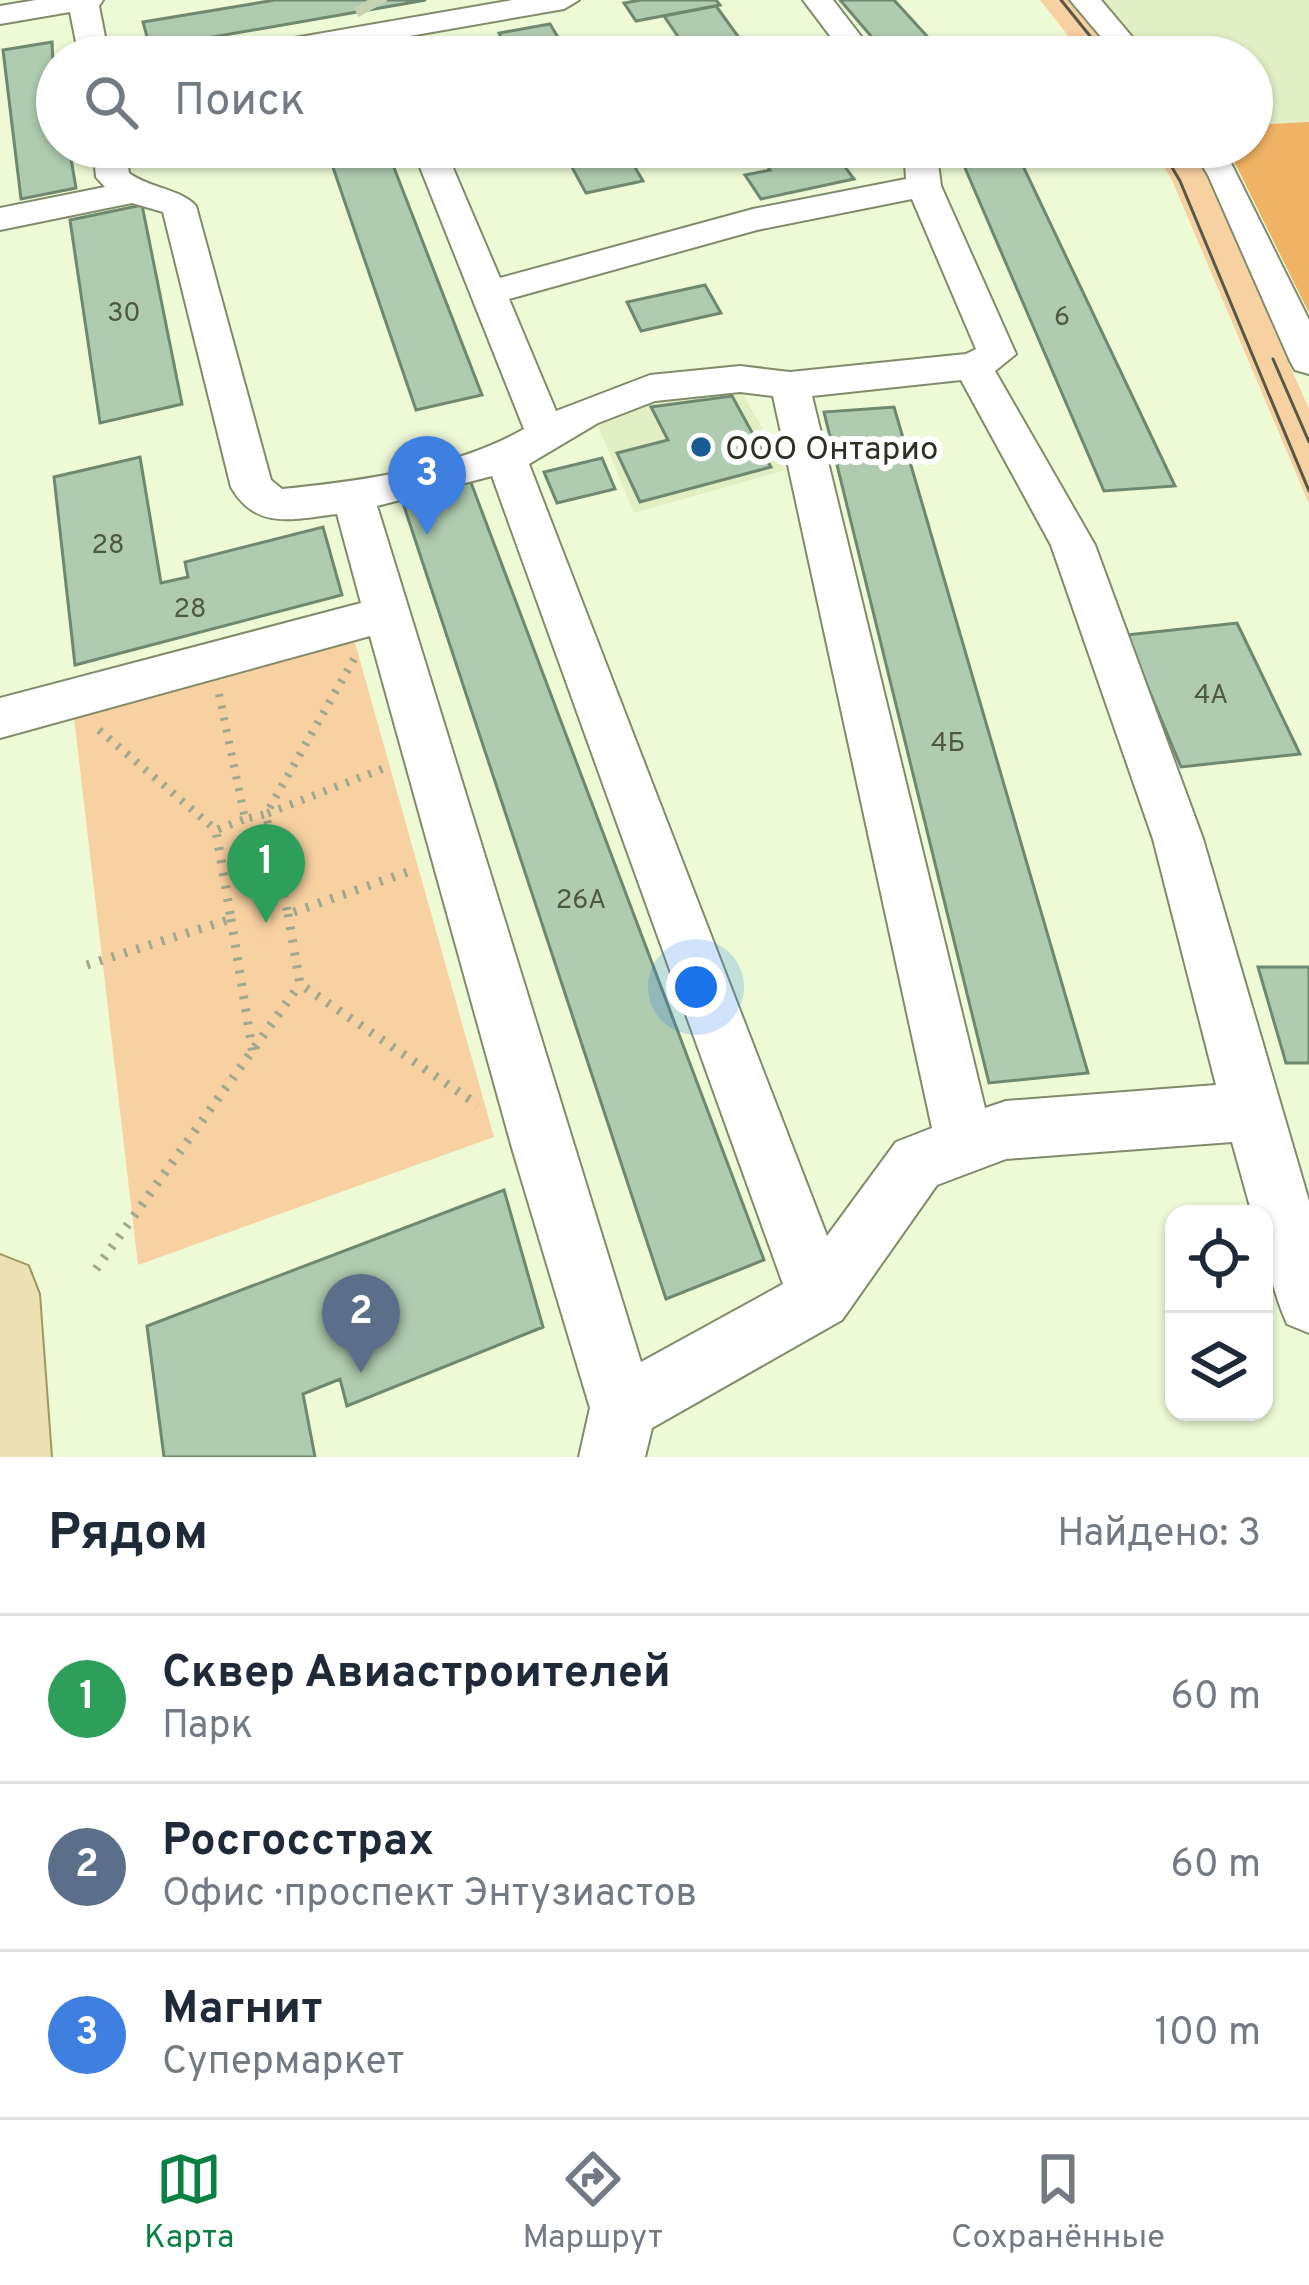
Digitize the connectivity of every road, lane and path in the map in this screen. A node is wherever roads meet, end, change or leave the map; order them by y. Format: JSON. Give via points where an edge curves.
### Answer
{"nodes":[{"id":1,"x":86,"y":0,"type":"edge"},
{"id":2,"x":565,"y":0,"type":"edge"},
{"id":3,"x":818,"y":0,"type":"edge"},
{"id":4,"x":1085,"y":0,"type":"edge"},
{"id":5,"x":0,"y":15,"type":"edge"},
{"id":6,"x":382,"y":32,"type":"edge"},
{"id":7,"x":91,"y":36,"type":"edge"},
{"id":8,"x":846,"y":36,"type":"edge"},
{"id":9,"x":1116,"y":36,"type":"edge"},
{"id":10,"x":112,"y":168,"type":"edge"},
{"id":11,"x":436,"y":168,"type":"edge"},
{"id":12,"x":922,"y":168,"type":"edge"},
{"id":13,"x":1220,"y":168,"type":"edge"},
{"id":14,"x":924,"y":186,"type":"junction"},
{"id":15,"x":133,"y":192,"type":"junction"},
{"id":16,"x":0,"y":219,"type":"edge"},
{"id":17,"x":487,"y":293,"type":"junction"},
{"id":18,"x":1309,"y":362,"type":"edge"},
{"id":19,"x":973,"y":366,"type":"junction"},
{"id":20,"x":790,"y":385,"type":"junction"},
{"id":21,"x":526,"y":446,"type":"junction"},
{"id":22,"x":353,"y":497,"type":"junction"},
{"id":23,"x":386,"y":614,"type":"junction"},
{"id":24,"x":212,"y":661,"type":"junction"},
{"id":25,"x":64,"y":701,"type":"junction"},
{"id":26,"x":0,"y":718,"type":"edge"},
{"id":27,"x":426,"y":753,"type":"junction"},
{"id":28,"x":266,"y":814,"type":"junction"},
{"id":29,"x":245,"y":819,"type":"junction"},
{"id":30,"x":216,"y":830,"type":"junction"},
{"id":31,"x":457,"y":855,"type":"junction"},
{"id":32,"x":288,"y":914,"type":"junction"},
{"id":33,"x":231,"y":919,"type":"junction"},
{"id":34,"x":87,"y":965,"type":"dead end"},
{"id":35,"x":299,"y":984,"type":"junction"},
{"id":36,"x":254,"y":1055,"type":"junction"},
{"id":37,"x":1252,"y":1111,"type":"junction"},
{"id":38,"x":965,"y":1145,"type":"junction"},
{"id":39,"x":541,"y":1148,"type":"junction"},
{"id":40,"x":96,"y":1269,"type":"dead end"},
{"id":41,"x":0,"y":1294,"type":"edge"},
{"id":42,"x":820,"y":1298,"type":"junction"},
{"id":43,"x":1309,"y":1302,"type":"edge"},
{"id":44,"x":618,"y":1433,"type":"edge"},
{"id":45,"x":9,"y":1457,"type":"edge"}],
"edges":[{"from":1,"to":5,"type":"street"},
{"from":1,"to":7,"type":"street"},
{"from":2,"to":6,"type":"street"},
{"from":3,"to":8,"type":"street"},
{"from":4,"to":9,"type":"street"},
{"from":10,"to":15,"type":"street"},
{"from":11,"to":17,"type":"street"},
{"from":12,"to":14,"type":"street"},
{"from":13,"to":18,"type":"street"},
{"from":14,"to":17,"type":"street","via":[[753,220]]},
{"from":14,"to":19,"type":"street","via":[[997,354]]},
{"from":15,"to":16,"type":"street"},
{"from":15,"to":22,"type":"street","via":[[179,206],[252,487],[273,506]]},
{"from":17,"to":21,"type":"street"},
{"from":19,"to":20,"type":"street"},
{"from":19,"to":37,"type":"street","via":[[1072,545],[1178,839]]},
{"from":20,"to":21,"type":"street","via":[[740,379],[650,388]]},
{"from":20,"to":38,"type":"street"},
{"from":21,"to":22,"type":"street"},
{"from":21,"to":42,"type":"street"},
{"from":22,"to":23,"type":"street"},
{"from":23,"to":24,"type":"street"},
{"from":23,"to":27,"type":"street"},
{"from":23,"to":28,"type":"path"},
{"from":24,"to":25,"type":"street"},
{"from":24,"to":29,"type":"path"},
{"from":25,"to":26,"type":"street"},
{"from":25,"to":30,"type":"path"},
{"from":27,"to":28,"type":"path"},
{"from":27,"to":31,"type":"street"},
{"from":28,"to":29,"type":"path"},
{"from":28,"to":32,"type":"path"},
{"from":29,"to":30,"type":"path"},
{"from":30,"to":33,"type":"path"},
{"from":31,"to":32,"type":"path"},
{"from":31,"to":39,"type":"street"},
{"from":32,"to":35,"type":"path"},
{"from":33,"to":34,"type":"path"},
{"from":33,"to":36,"type":"path"},
{"from":35,"to":36,"type":"path"},
{"from":35,"to":39,"type":"path"},
{"from":36,"to":40,"type":"path"},
{"from":37,"to":38,"type":"street","via":[[1006,1130]]},
{"from":37,"to":43,"type":"street"},
{"from":38,"to":42,"type":"street","via":[[917,1163]]},
{"from":39,"to":44,"type":"street"},
{"from":41,"to":45,"type":"main road"},
{"from":42,"to":44,"type":"street"}]}
